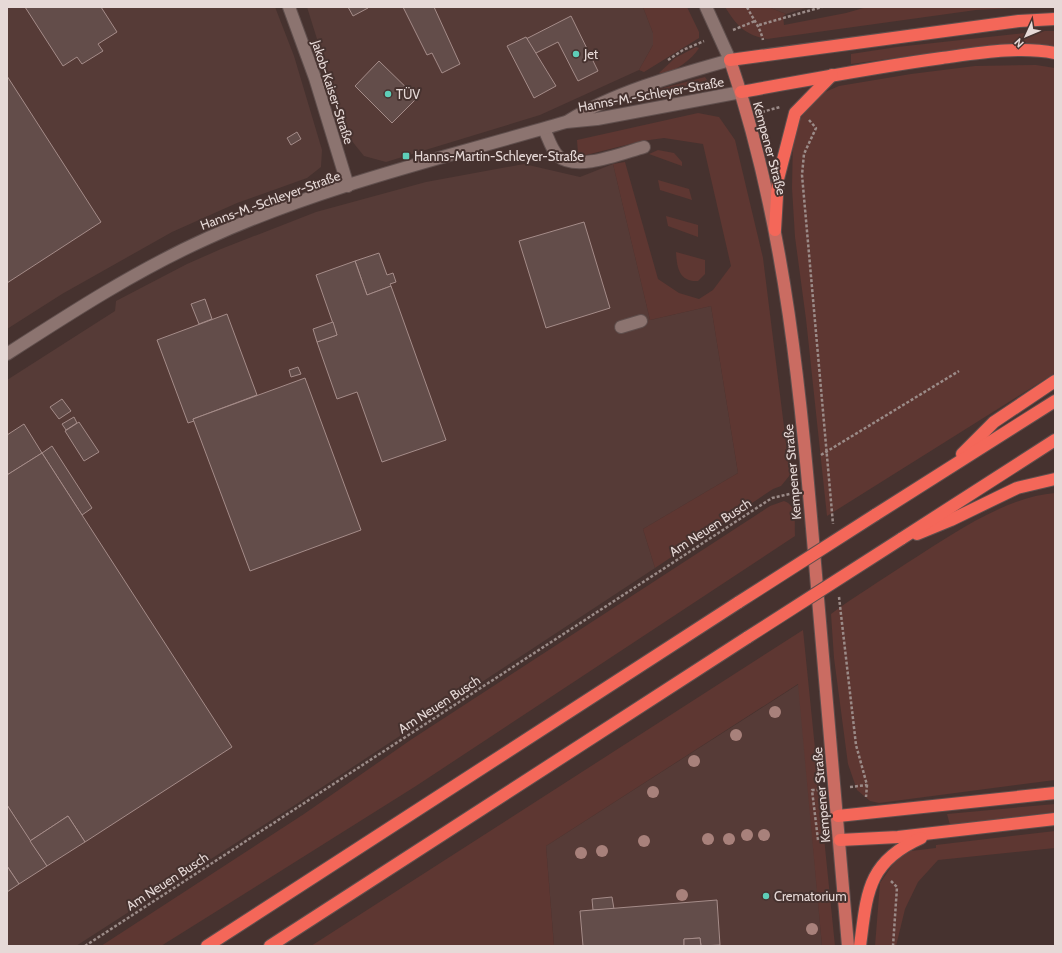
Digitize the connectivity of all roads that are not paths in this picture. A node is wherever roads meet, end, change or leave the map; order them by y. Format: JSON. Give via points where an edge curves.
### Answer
{"nodes":[{"id":1,"x":289,"y":7,"type":"edge"},
{"id":2,"x":706,"y":7,"type":"edge"},
{"id":3,"x":1055,"y":19,"type":"edge"},
{"id":4,"x":1055,"y":53,"type":"edge"},
{"id":5,"x":730,"y":60,"type":"junction"},
{"id":6,"x":832,"y":75,"type":"junction"},
{"id":7,"x":740,"y":92,"type":"junction"},
{"id":8,"x":566,"y":122,"type":"junction"},
{"id":9,"x":544,"y":129,"type":"junction"},
{"id":10,"x":644,"y":147,"type":"dead end"},
{"id":11,"x":348,"y":186,"type":"junction"},
{"id":12,"x":775,"y":230,"type":"junction"},
{"id":13,"x":641,"y":321,"type":"dead end"},
{"id":14,"x":621,"y":327,"type":"dead end"},
{"id":15,"x":7,"y":354,"type":"edge"},
{"id":16,"x":1055,"y":381,"type":"edge"},
{"id":17,"x":1055,"y":400,"type":"edge"},
{"id":18,"x":1055,"y":440,"type":"edge"},
{"id":19,"x":951,"y":466,"type":"junction"},
{"id":20,"x":1055,"y":479,"type":"edge"},
{"id":21,"x":901,"y":539,"type":"junction"},
{"id":22,"x":1055,"y":793,"type":"edge"},
{"id":23,"x":838,"y":816,"type":"junction"},
{"id":24,"x":1055,"y":819,"type":"edge"},
{"id":25,"x":931,"y":834,"type":"junction"},
{"id":26,"x":840,"y":840,"type":"junction"},
{"id":27,"x":207,"y":946,"type":"edge"},
{"id":28,"x":270,"y":946,"type":"edge"},
{"id":29,"x":848,"y":946,"type":"edge"},
{"id":30,"x":860,"y":946,"type":"edge"}],
"edges":[{"from":1,"to":11,"type":"street","name":"Jakob-Kaiser-Straße","via":[[316,78]]},
{"from":2,"to":5,"type":"street","name":"Kempener Straße"},
{"from":3,"to":5,"type":"highway","via":[[1011,22]]},
{"from":4,"to":6,"type":"highway","via":[[995,52]]},
{"from":5,"to":7,"type":"main road","name":"Kempener Straße"},
{"from":5,"to":8,"type":"street","name":"Hanns-M.-Schleyer-Straße","via":[[642,87],[589,108]]},
{"from":6,"to":7,"type":"highway"},
{"from":6,"to":12,"type":"highway","via":[[795,113],[778,179]]},
{"from":7,"to":8,"type":"street","name":"Hanns-M.-Schleyer-Straße","via":[[597,119]]},
{"from":7,"to":12,"type":"main road","name":"Kempener Straße","via":[[759,154]]},
{"from":8,"to":9,"type":"street","name":"Hanns-M.-Schleyer-Straße"},
{"from":9,"to":10,"type":"street","via":[[558,157],[577,163],[587,163]]},
{"from":9,"to":11,"type":"street","name":"Hanns-M.-Schleyer-Straße"},
{"from":11,"to":15,"type":"street","name":"Hanns-M.-Schleyer-Straße","via":[[272,212],[192,245],[116,286]]},
{"from":12,"to":23,"type":"main road","name":"Kempener Straße","via":[[793,343]]},
{"from":13,"to":14,"type":"street"},
{"from":16,"to":19,"type":"highway","via":[[994,422]]},
{"from":17,"to":19,"type":"highway"},
{"from":18,"to":21,"type":"highway"},
{"from":19,"to":27,"type":"highway","bridge":true},
{"from":20,"to":21,"type":"highway","via":[[1017,488],[937,527]]},
{"from":21,"to":28,"type":"highway","bridge":true},
{"from":22,"to":23,"type":"highway"},
{"from":23,"to":26,"type":"main road","name":"Kempener Straße"},
{"from":24,"to":25,"type":"highway"},
{"from":25,"to":26,"type":"highway"},
{"from":25,"to":30,"type":"highway","via":[[899,849],[879,868],[868,894]]},
{"from":26,"to":29,"type":"main road","name":"Kempener Straße"}]}
